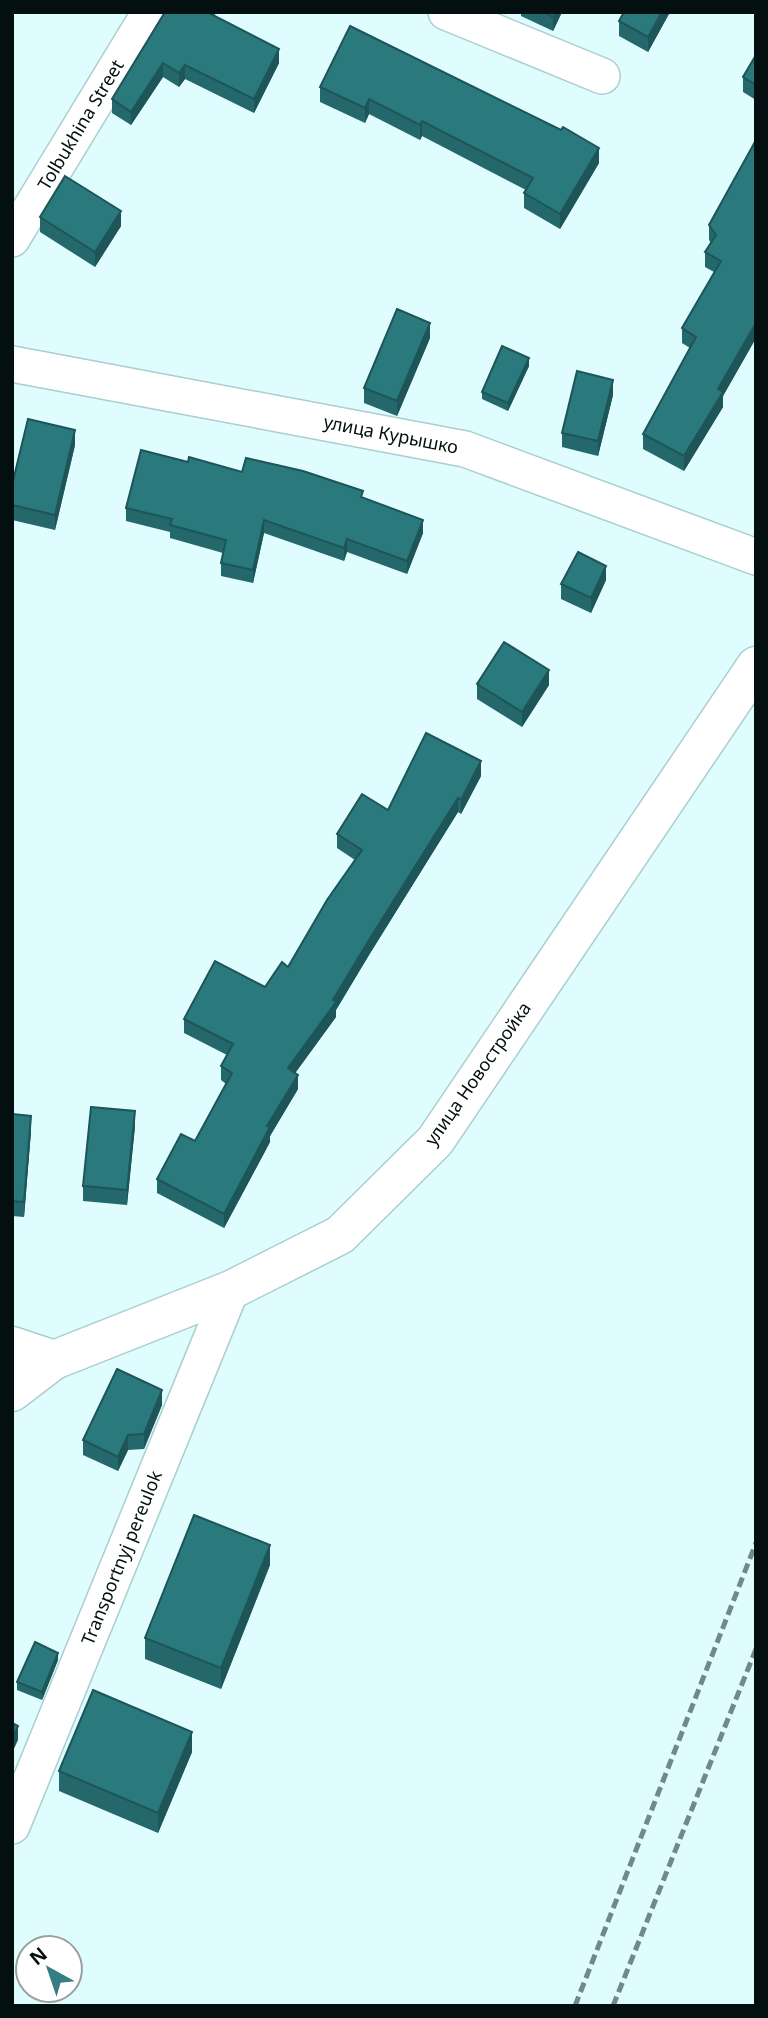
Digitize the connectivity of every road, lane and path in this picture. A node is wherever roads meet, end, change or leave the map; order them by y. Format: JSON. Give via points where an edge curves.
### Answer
{"nodes":[{"id":1,"x":150,"y":12,"type":"edge"},
{"id":2,"x":446,"y":12,"type":"edge"},
{"id":3,"x":602,"y":76,"type":"dead end"},
{"id":4,"x":12,"y":239,"type":"edge"},
{"id":5,"x":12,"y":364,"type":"edge"},
{"id":6,"x":756,"y":557,"type":"edge"},
{"id":7,"x":756,"y":666,"type":"edge"},
{"id":8,"x":231,"y":1290,"type":"junction"},
{"id":9,"x":12,"y":1346,"type":"edge"},
{"id":10,"x":54,"y":1360,"type":"junction"},
{"id":11,"x":12,"y":1392,"type":"edge"},
{"id":12,"x":12,"y":1826,"type":"edge"}],
"edges":[{"from":1,"to":4,"type":"street","name":"Tolbukhina Street"},
{"from":2,"to":3,"type":"street"},
{"from":5,"to":6,"type":"street","name":"улица Курышко","via":[[465,449]]},
{"from":7,"to":8,"type":"main road","name":"улица Новостройка","via":[[435,1141],[340,1235]]},
{"from":8,"to":10,"type":"main road","name":"улица Новостройка"},
{"from":8,"to":12,"type":"street","name":"Transportnyj pereulok"},
{"from":9,"to":10,"type":"main road"},
{"from":10,"to":11,"type":"main road","name":"улица Новостройка"}]}
